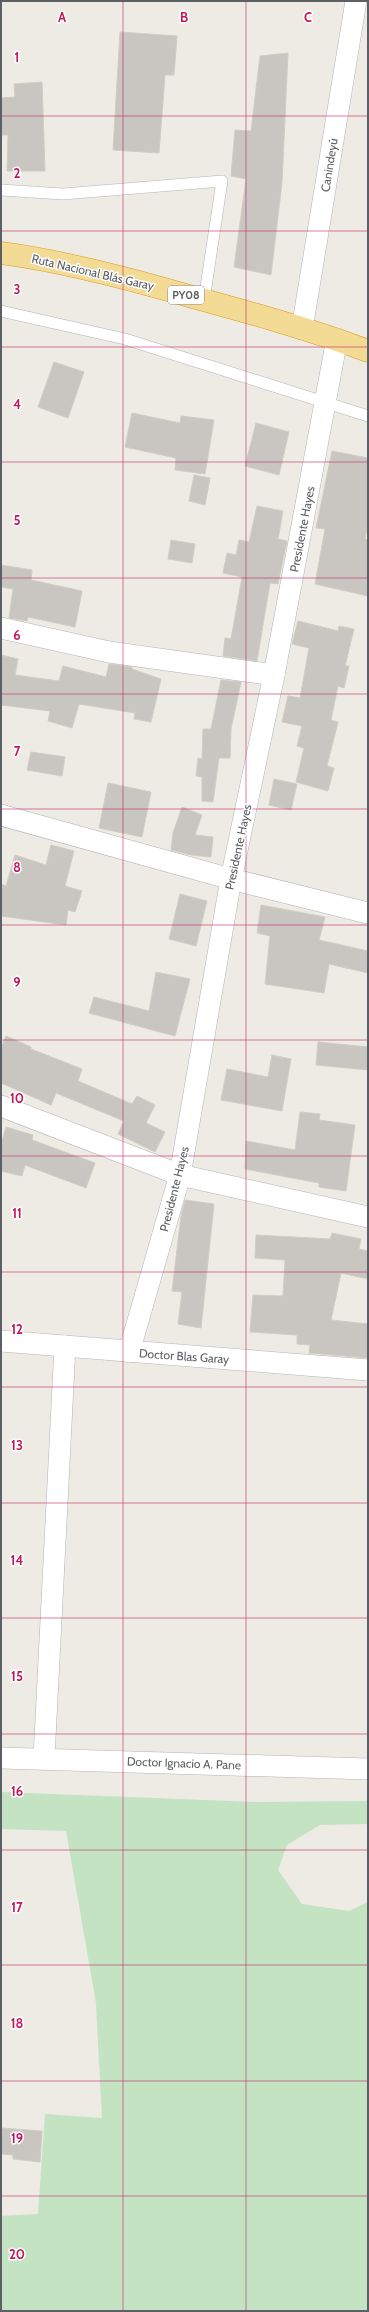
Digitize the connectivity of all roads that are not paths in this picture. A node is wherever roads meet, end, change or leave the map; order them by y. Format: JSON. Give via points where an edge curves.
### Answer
{"nodes":[{"id":1,"x":356,"y":1,"type":"edge"},
{"id":2,"x":1,"y":190,"type":"edge"},
{"id":3,"x":1,"y":253,"type":"edge"},
{"id":4,"x":204,"y":300,"type":"junction"},
{"id":5,"x":1,"y":311,"type":"edge"},
{"id":6,"x":302,"y":329,"type":"junction"},
{"id":7,"x":337,"y":339,"type":"junction"},
{"id":8,"x":368,"y":351,"type":"edge"},
{"id":9,"x":325,"y":403,"type":"junction"},
{"id":10,"x":368,"y":416,"type":"edge"},
{"id":11,"x":1,"y":628,"type":"edge"},
{"id":12,"x":274,"y":675,"type":"junction"},
{"id":13,"x":1,"y":816,"type":"edge"},
{"id":14,"x":231,"y":879,"type":"junction"},
{"id":15,"x":368,"y":913,"type":"edge"},
{"id":16,"x":1,"y":1106,"type":"edge"},
{"id":17,"x":180,"y":1175,"type":"junction"},
{"id":18,"x":368,"y":1217,"type":"edge"},
{"id":19,"x":1,"y":1341,"type":"edge"},
{"id":20,"x":65,"y":1346,"type":"junction"},
{"id":21,"x":129,"y":1352,"type":"junction"},
{"id":22,"x":368,"y":1370,"type":"edge"},
{"id":23,"x":1,"y":1758,"type":"edge"},
{"id":24,"x":44,"y":1758,"type":"junction"},
{"id":25,"x":368,"y":1768,"type":"edge"}],
"edges":[{"from":1,"to":6,"type":"street","name":"Canindeyú"},
{"from":2,"to":4,"type":"lane","via":[[63,194],[222,181]]},
{"from":3,"to":4,"type":"highway","name":"Ruta Nacional Blás Garay","number":"PY08","via":[[116,276]]},
{"from":4,"to":6,"type":"highway","name":"Ruta Nacional Blás Garay","number":"PY08"},
{"from":5,"to":9,"type":"lane","via":[[125,339]]},
{"from":6,"to":7,"type":"highway","name":"Ruta Nacional Blás Garay","number":"PY08"},
{"from":7,"to":8,"type":"highway","name":"Ruta Nacional Blás Garay","number":"PY08"},
{"from":7,"to":9,"type":"street","name":"Presidente Hayes"},
{"from":9,"to":10,"type":"lane"},
{"from":9,"to":12,"type":"street","name":"Presidente Hayes"},
{"from":11,"to":12,"type":"street","via":[[109,652]]},
{"from":12,"to":14,"type":"street","name":"Presidente Hayes"},
{"from":13,"to":14,"type":"street"},
{"from":14,"to":15,"type":"street"},
{"from":14,"to":17,"type":"street","name":"Presidente Hayes"},
{"from":16,"to":17,"type":"street"},
{"from":17,"to":18,"type":"street"},
{"from":17,"to":21,"type":"street","name":"Presidente Hayes"},
{"from":19,"to":20,"type":"street","name":"Doctor Blas Garay"},
{"from":20,"to":21,"type":"street","name":"Doctor Blas Garay"},
{"from":20,"to":24,"type":"street"},
{"from":21,"to":22,"type":"street","name":"Doctor Blas Garay"},
{"from":23,"to":24,"type":"street","name":"Doctor Ignacio A. Pane"},
{"from":24,"to":25,"type":"street","name":"Doctor Ignacio A. Pane"}]}
